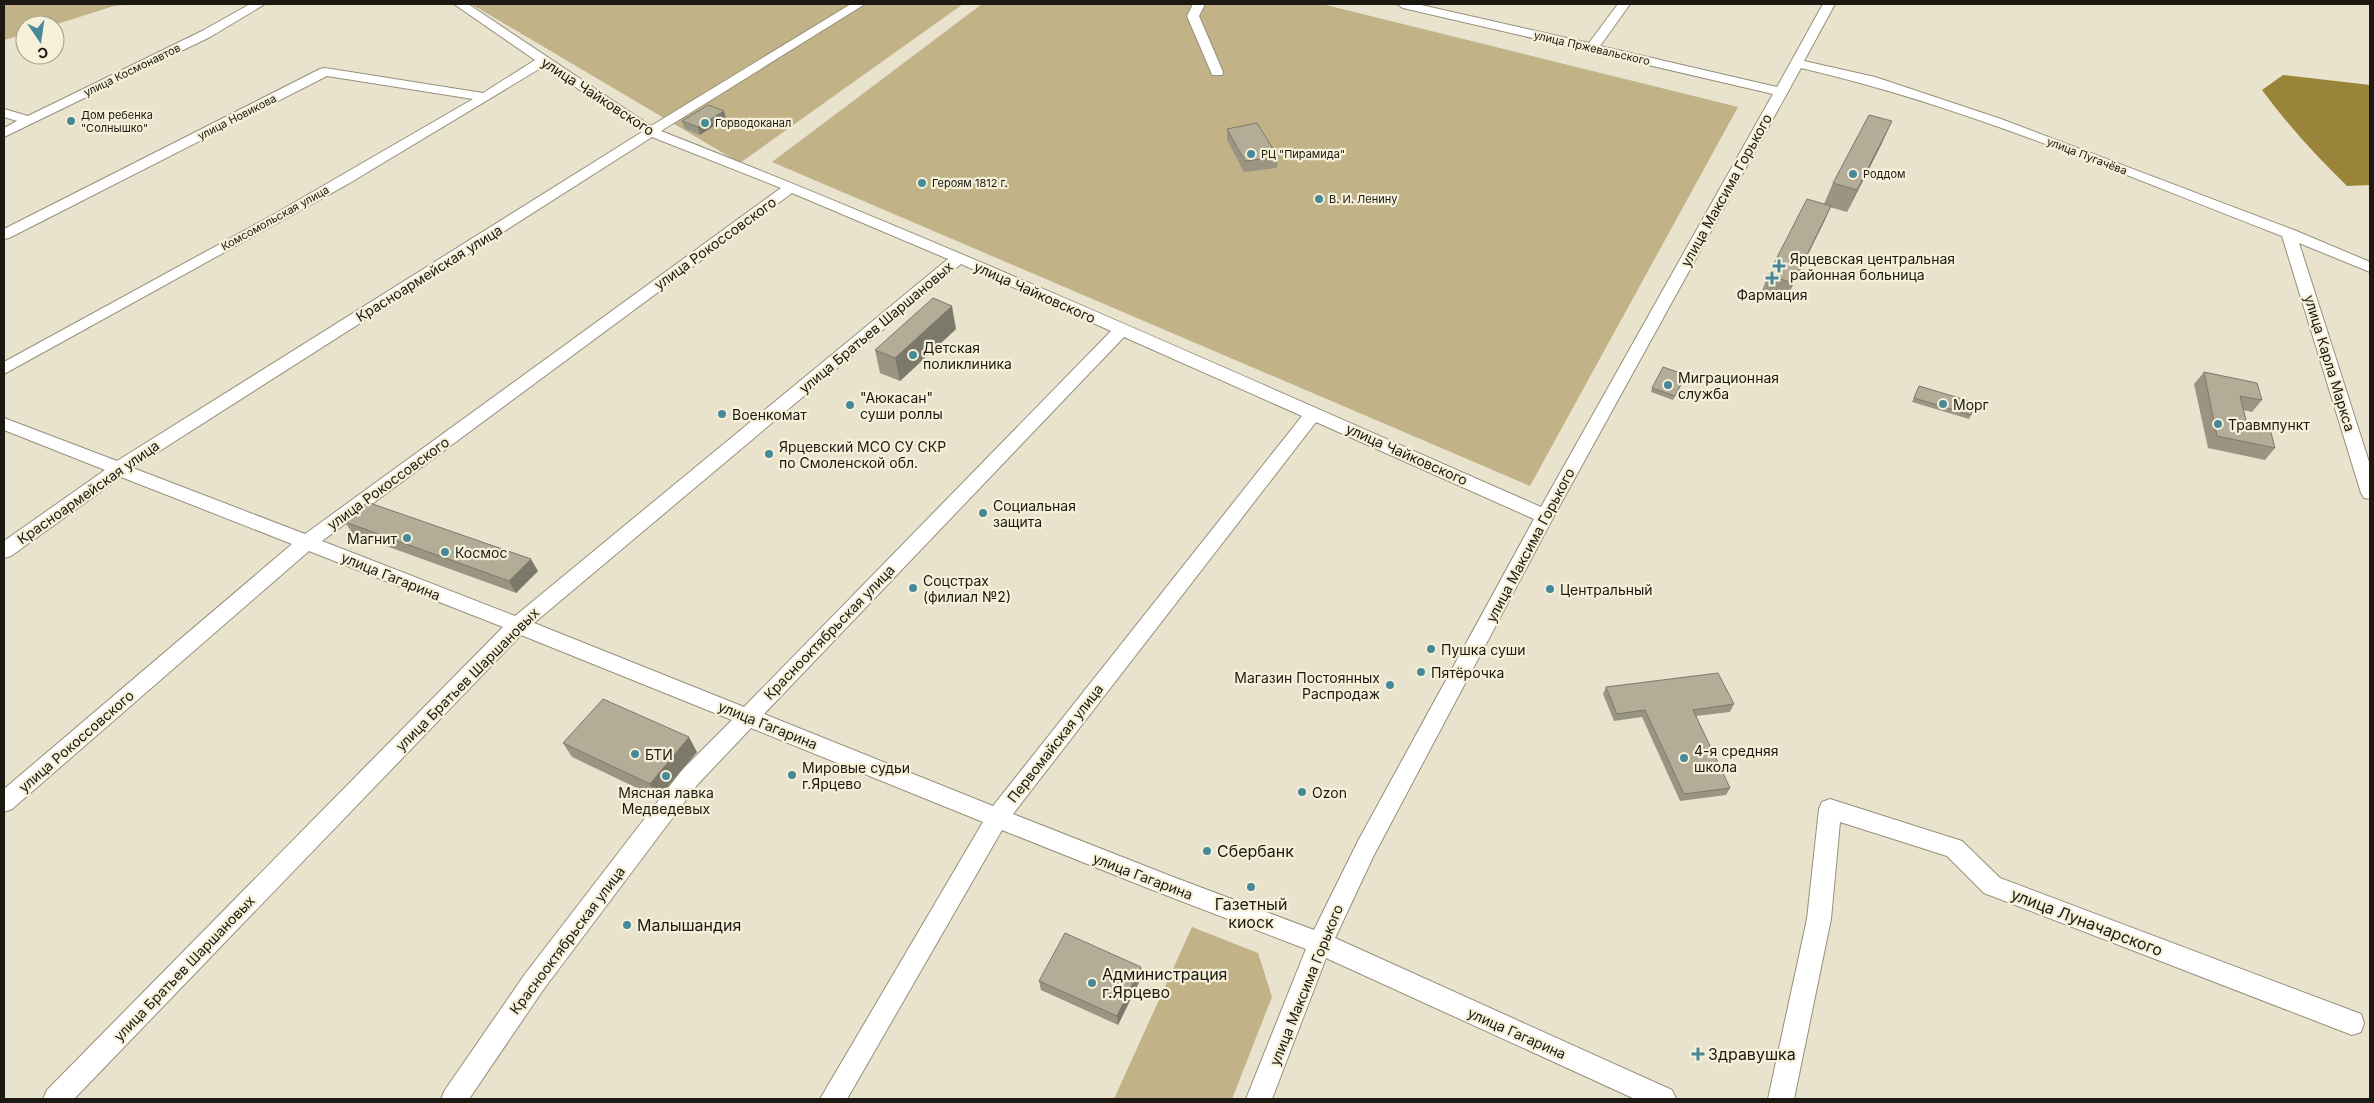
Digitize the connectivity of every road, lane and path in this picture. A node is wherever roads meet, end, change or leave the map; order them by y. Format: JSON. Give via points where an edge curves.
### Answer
{"nodes":[{"id":1,"x":259,"y":4,"type":"edge"},
{"id":2,"x":460,"y":4,"type":"edge"},
{"id":3,"x":859,"y":4,"type":"edge"},
{"id":4,"x":1199,"y":4,"type":"edge"},
{"id":5,"x":1403,"y":4,"type":"edge"},
{"id":6,"x":1624,"y":4,"type":"edge"},
{"id":7,"x":1829,"y":4,"type":"edge"},
{"id":8,"x":1592,"y":48,"type":"junction"},
{"id":9,"x":543,"y":61,"type":"junction"},
{"id":10,"x":1797,"y":63,"type":"junction"},
{"id":11,"x":1217,"y":72,"type":"dead end"},
{"id":12,"x":1782,"y":92,"type":"junction"},
{"id":13,"x":486,"y":97,"type":"junction"},
{"id":14,"x":4,"y":113,"type":"edge"},
{"id":15,"x":28,"y":121,"type":"junction"},
{"id":16,"x":651,"y":132,"type":"junction"},
{"id":17,"x":4,"y":133,"type":"edge"},
{"id":18,"x":791,"y":187,"type":"junction"},
{"id":19,"x":2290,"y":233,"type":"junction"},
{"id":20,"x":4,"y":236,"type":"edge"},
{"id":21,"x":959,"y":258,"type":"junction"},
{"id":22,"x":2370,"y":267,"type":"edge"},
{"id":23,"x":1121,"y":330,"type":"junction"},
{"id":24,"x":4,"y":370,"type":"edge"},
{"id":25,"x":1314,"y":412,"type":"junction"},
{"id":26,"x":4,"y":424,"type":"edge"},
{"id":27,"x":117,"y":470,"type":"junction"},
{"id":28,"x":2370,"y":493,"type":"edge"},
{"id":29,"x":1545,"y":516,"type":"junction"},
{"id":30,"x":307,"y":542,"type":"junction"},
{"id":31,"x":4,"y":550,"type":"edge"},
{"id":32,"x":518,"y":625,"type":"junction"},
{"id":33,"x":748,"y":717,"type":"junction"},
{"id":34,"x":4,"y":802,"type":"edge"},
{"id":35,"x":1830,"y":809,"type":"joint"},
{"id":36,"x":997,"y":818,"type":"junction"},
{"id":37,"x":1320,"y":943,"type":"junction"},
{"id":38,"x":2352,"y":1023,"type":"dead end"},
{"id":39,"x":56,"y":1099,"type":"edge"},
{"id":40,"x":454,"y":1099,"type":"edge"},
{"id":41,"x":834,"y":1099,"type":"edge"},
{"id":42,"x":1259,"y":1099,"type":"edge"},
{"id":43,"x":1663,"y":1099,"type":"edge"},
{"id":44,"x":1781,"y":1099,"type":"edge"}],
"edges":[{"from":1,"to":15,"type":"street","name":"улица Космонавтов","via":[[206,34]]},
{"from":2,"to":9,"type":"street","name":"улица Чайковского"},
{"from":3,"to":16,"type":"street","name":"Красноармейская улица"},
{"from":4,"to":11,"type":"street","via":[[1193,16]]},
{"from":5,"to":8,"type":"street","name":"улица Пржевальского"},
{"from":6,"to":8,"type":"street"},
{"from":7,"to":10,"type":"street","name":"улица Максима Горького"},
{"from":8,"to":12,"type":"street","name":"улица Пржевальского"},
{"from":9,"to":13,"type":"street","name":"Комсомольская улица"},
{"from":9,"to":16,"type":"street","name":"улица Чайковского"},
{"from":10,"to":12,"type":"street","name":"улица Максима Горького"},
{"from":10,"to":19,"type":"street","name":"улица Пугачёва","via":[[1870,80],[1996,122]]},
{"from":12,"to":29,"type":"street","name":"улица Максима Горького"},
{"from":13,"to":20,"type":"street","name":"улица Новикова","via":[[325,72]]},
{"from":13,"to":24,"type":"street","name":"Комсомольская улица","via":[[281,216]]},
{"from":14,"to":15,"type":"street"},
{"from":15,"to":17,"type":"street","name":"улица Космонавтов"},
{"from":16,"to":18,"type":"street","name":"улица Чайковского"},
{"from":16,"to":27,"type":"street","name":"Красноармейская улица"},
{"from":18,"to":21,"type":"street","name":"улица Чайковского"},
{"from":18,"to":30,"type":"street","name":"улица Рокоссовского"},
{"from":19,"to":22,"type":"street","name":"улица Пугачёва"},
{"from":19,"to":28,"type":"street","name":"улица Карла Маркса"},
{"from":21,"to":23,"type":"street","name":"улица Чайковского"},
{"from":21,"to":32,"type":"street","name":"улица Братьев Шаршановых"},
{"from":23,"to":25,"type":"street","name":"улица Чайковского"},
{"from":23,"to":33,"type":"street","name":"Краснооктябрьская улица"},
{"from":25,"to":29,"type":"street","name":"улица Чайковского"},
{"from":25,"to":36,"type":"street","name":"Первомайская улица"},
{"from":26,"to":27,"type":"street","name":"улица Гагарина"},
{"from":27,"to":30,"type":"street","name":"улица Гагарина"},
{"from":27,"to":31,"type":"street","name":"Красноармейская улица"},
{"from":29,"to":37,"type":"street","name":"улица Максима Горького","via":[[1366,848]]},
{"from":30,"to":32,"type":"street","name":"улица Гагарина"},
{"from":30,"to":34,"type":"street","name":"улица Рокоссовского"},
{"from":32,"to":33,"type":"street","name":"улица Гагарина"},
{"from":32,"to":39,"type":"street","name":"улица Братьев Шаршановых"},
{"from":33,"to":36,"type":"street","name":"улица Гагарина"},
{"from":33,"to":40,"type":"street","name":"Краснооктябрьская улица","via":[[686,782],[534,982]]},
{"from":35,"to":38,"type":"street","name":"улица Луначарского","via":[[1954,848],[1992,886]]},
{"from":35,"to":44,"type":"street","via":[[1819,919]]},
{"from":36,"to":37,"type":"street","name":"улица Гагарина"},
{"from":36,"to":41,"type":"street","name":"Первомайская улица"},
{"from":37,"to":42,"type":"street","name":"улица Максима Горького"},
{"from":37,"to":43,"type":"street","name":"улица Гагарина"}]}
